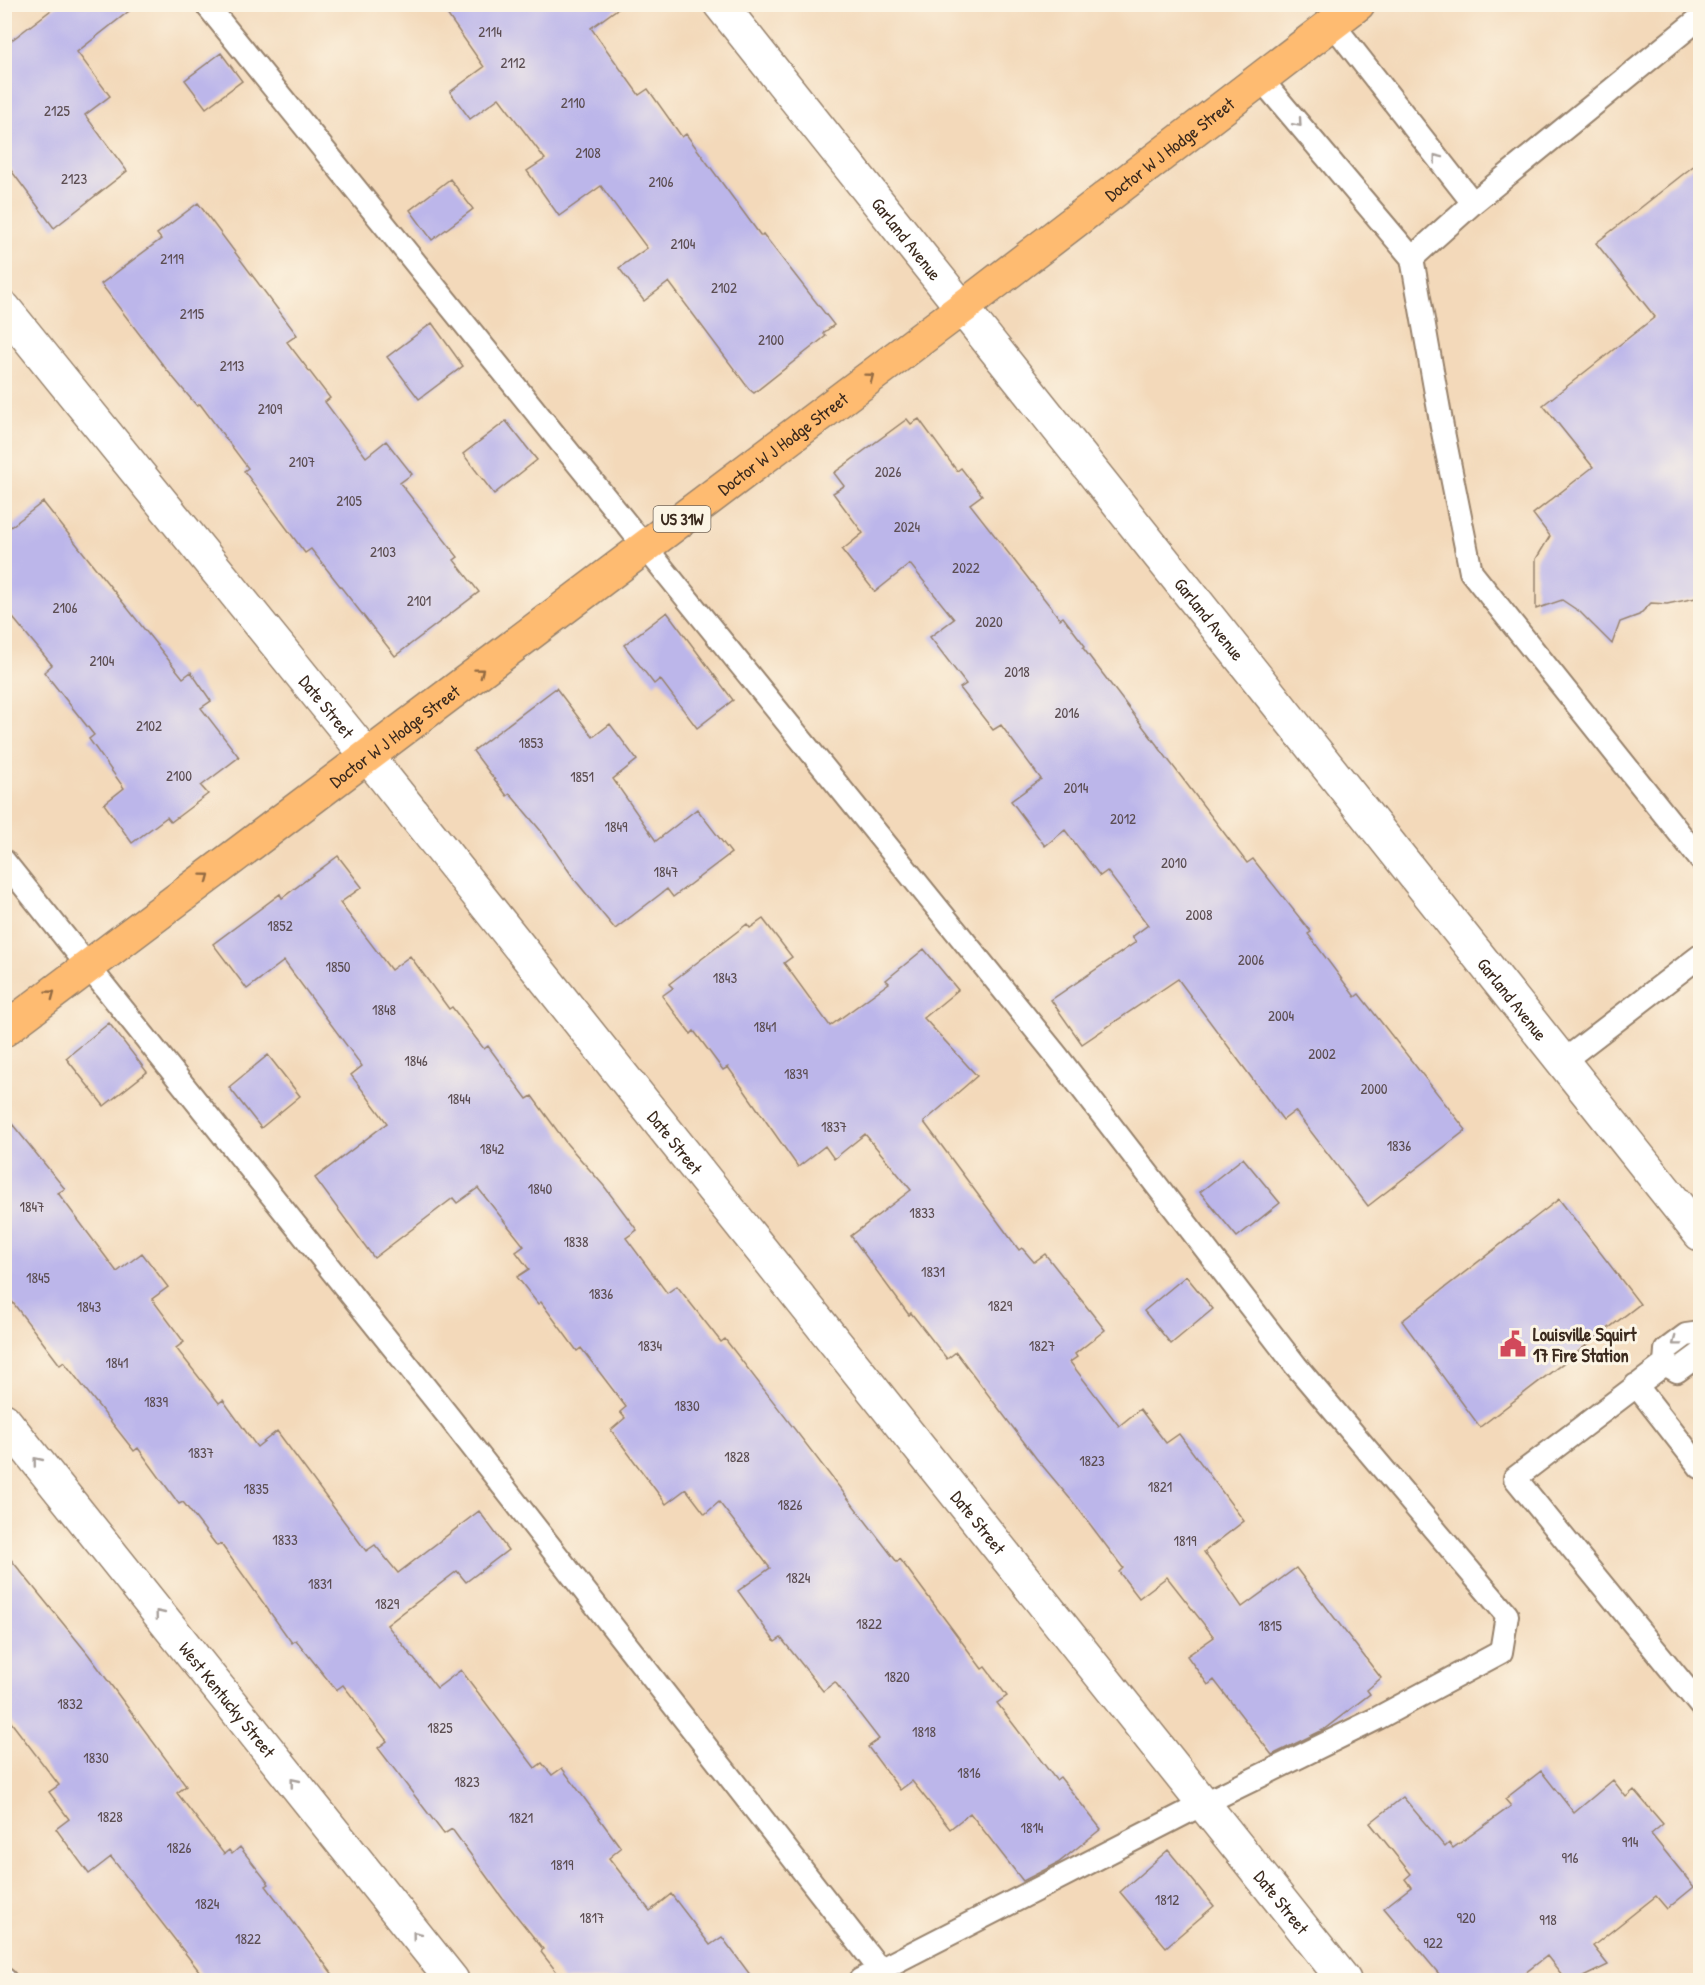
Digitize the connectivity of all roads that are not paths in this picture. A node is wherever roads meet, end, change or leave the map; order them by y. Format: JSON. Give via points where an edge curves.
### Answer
{"nodes":[{"id":1,"x":206,"y":4,"type":"edge"},
{"id":2,"x":720,"y":4,"type":"edge"},
{"id":3,"x":1358,"y":4,"type":"edge"},
{"id":4,"x":1701,"y":18,"type":"edge"},
{"id":5,"x":1332,"y":23,"type":"junction"},
{"id":6,"x":1260,"y":78,"type":"junction"},
{"id":7,"x":1473,"y":203,"type":"junction"},
{"id":8,"x":1412,"y":258,"type":"junction"},
{"id":9,"x":4,"y":308,"type":"edge"},
{"id":10,"x":962,"y":308,"type":"junction"},
{"id":11,"x":644,"y":548,"type":"junction"},
{"id":12,"x":368,"y":757,"type":"junction"},
{"id":13,"x":1701,"y":859,"type":"edge"},
{"id":14,"x":4,"y":861,"type":"edge"},
{"id":15,"x":1701,"y":956,"type":"edge"},
{"id":16,"x":89,"y":966,"type":"junction"},
{"id":17,"x":4,"y":1030,"type":"edge"},
{"id":18,"x":1562,"y":1062,"type":"junction"},
{"id":19,"x":1701,"y":1234,"type":"edge"},
{"id":20,"x":1701,"y":1333,"type":"edge"},
{"id":21,"x":1701,"y":1354,"type":"edge"},
{"id":22,"x":1665,"y":1364,"type":"junction"},
{"id":23,"x":1636,"y":1385,"type":"junction"},
{"id":24,"x":4,"y":1420,"type":"edge"},
{"id":25,"x":1701,"y":1467,"type":"edge"},
{"id":26,"x":1701,"y":1705,"type":"edge"},
{"id":27,"x":1203,"y":1804,"type":"junction"},
{"id":28,"x":881,"y":1971,"type":"junction"},
{"id":29,"x":452,"y":1980,"type":"edge"},
{"id":30,"x":860,"y":1980,"type":"edge"},
{"id":31,"x":1344,"y":1980,"type":"edge"}],
"edges":[{"from":1,"to":11,"type":"lane"},
{"from":2,"to":10,"type":"street","name":"Garland Avenue"},
{"from":3,"to":5,"type":"main road","name":"Doctor W J Hodge Street","number":"US 31W"},
{"from":4,"to":7,"type":"lane"},
{"from":5,"to":6,"type":"main road","name":"Doctor W J Hodge Street","number":"US 31W"},
{"from":7,"to":5,"type":"lane","one_way":true},
{"from":6,"to":8,"type":"lane","one_way":true},
{"from":6,"to":10,"type":"main road","name":"Doctor W J Hodge Street","number":"US 31W"},
{"from":7,"to":8,"type":"lane"},
{"from":8,"to":13,"type":"lane","via":[[1471,572]]},
{"from":9,"to":12,"type":"street","name":"Date Street"},
{"from":11,"to":10,"type":"main road","name":"Doctor W J Hodge Street","number":"US 31W","one_way":true},
{"from":10,"to":18,"type":"street","name":"Garland Avenue"},
{"from":12,"to":11,"type":"main road","name":"Doctor W J Hodge Street","number":"US 31W","one_way":true},
{"from":11,"to":27,"type":"lane","via":[[1057,1056],[1296,1366],[1508,1616],[1501,1652]]},
{"from":16,"to":12,"type":"main road","name":"Doctor W J Hodge Street","number":"US 31W","one_way":true},
{"from":12,"to":27,"type":"street","name":"Date Street"},
{"from":14,"to":16,"type":"lane"},
{"from":15,"to":18,"type":"lane"},
{"from":17,"to":16,"type":"main road","name":"Doctor W J Hodge Street","number":"US 31W","one_way":true},
{"from":16,"to":28,"type":"lane","via":[[449,1417]]},
{"from":18,"to":19,"type":"street","name":"Garland Avenue"},
{"from":20,"to":22,"type":"lane","one_way":true,"via":[[1686,1335],[1666,1350]]},
{"from":21,"to":22,"type":"lane","via":[[1677,1371]]},
{"from":22,"to":23,"type":"lane"},
{"from":23,"to":25,"type":"lane"},
{"from":23,"to":26,"type":"lane","via":[[1515,1478]]},
{"from":29,"to":24,"type":"street","name":"West Kentucky Street","one_way":true},
{"from":27,"to":28,"type":"lane"},
{"from":27,"to":31,"type":"street","name":"Date Street"},
{"from":28,"to":30,"type":"lane"}]}
